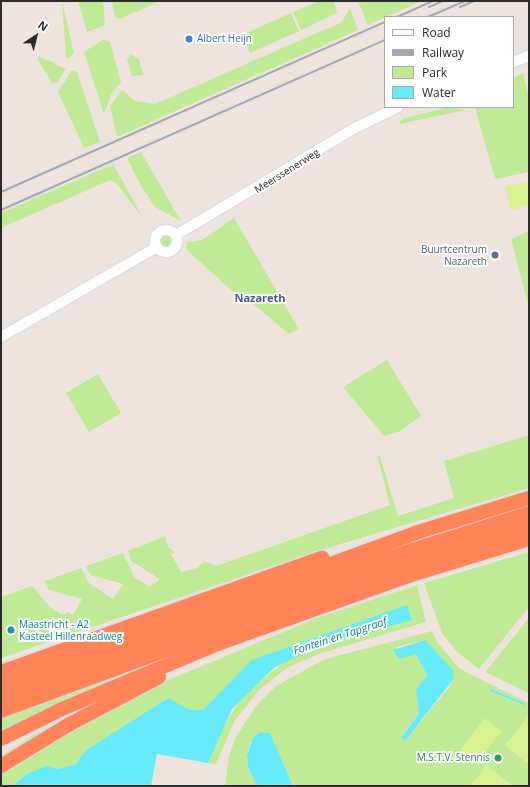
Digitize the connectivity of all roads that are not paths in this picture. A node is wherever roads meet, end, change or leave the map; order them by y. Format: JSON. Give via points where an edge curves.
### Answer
{"nodes":[{"id":1,"x":529,"y":56,"type":"edge"},
{"id":2,"x":514,"y":62,"type":"edge"},
{"id":3,"x":396,"y":108,"type":"edge"},
{"id":4,"x":176,"y":235,"type":"junction"},
{"id":5,"x":157,"y":247,"type":"junction"},
{"id":6,"x":1,"y":337,"type":"edge"},
{"id":7,"x":529,"y":498,"type":"edge"},
{"id":8,"x":529,"y":513,"type":"edge"},
{"id":9,"x":529,"y":526,"type":"edge"},
{"id":10,"x":529,"y":539,"type":"edge"},
{"id":11,"x":421,"y":552,"type":"junction"},
{"id":12,"x":402,"y":558,"type":"junction"},
{"id":13,"x":313,"y":609,"type":"junction"},
{"id":14,"x":109,"y":634,"type":"junction"},
{"id":15,"x":1,"y":662,"type":"edge"},
{"id":16,"x":1,"y":672,"type":"edge"},
{"id":17,"x":1,"y":684,"type":"edge"},
{"id":18,"x":103,"y":691,"type":"junction"},
{"id":19,"x":1,"y":698,"type":"edge"},
{"id":20,"x":1,"y":711,"type":"edge"},
{"id":21,"x":1,"y":740,"type":"edge"},
{"id":22,"x":1,"y":751,"type":"edge"},
{"id":23,"x":1,"y":766,"type":"edge"}],
"edges":[{"from":1,"to":2,"type":"street"},
{"from":3,"to":4,"type":"street","name":"Meerssenerweg","via":[[355,128]]},
{"from":4,"to":5,"type":"street","via":[[178,243],[172,250],[164,252]]},
{"from":4,"to":5,"type":"street","via":[[168,230],[159,232],[155,239]]},
{"from":5,"to":6,"type":"street"},
{"from":7,"to":11,"type":"highway"},
{"from":8,"to":11,"type":"highway"},
{"from":9,"to":11,"type":"highway"},
{"from":10,"to":11,"type":"highway"},
{"from":11,"to":12,"type":"highway"},
{"from":11,"to":12,"type":"highway"},
{"from":12,"to":13,"type":"highway"},
{"from":12,"to":14,"type":"highway","via":[[305,564]]},
{"from":12,"to":17,"type":"highway"},
{"from":12,"to":19,"type":"highway"},
{"from":12,"to":20,"type":"highway"},
{"from":13,"to":18,"type":"highway","via":[[178,659]]},
{"from":13,"to":23,"type":"highway","via":[[295,621],[144,684]]},
{"from":14,"to":15,"type":"highway","via":[[94,633]]},
{"from":14,"to":16,"type":"highway"},
{"from":18,"to":21,"type":"highway"},
{"from":18,"to":22,"type":"highway"}]}
